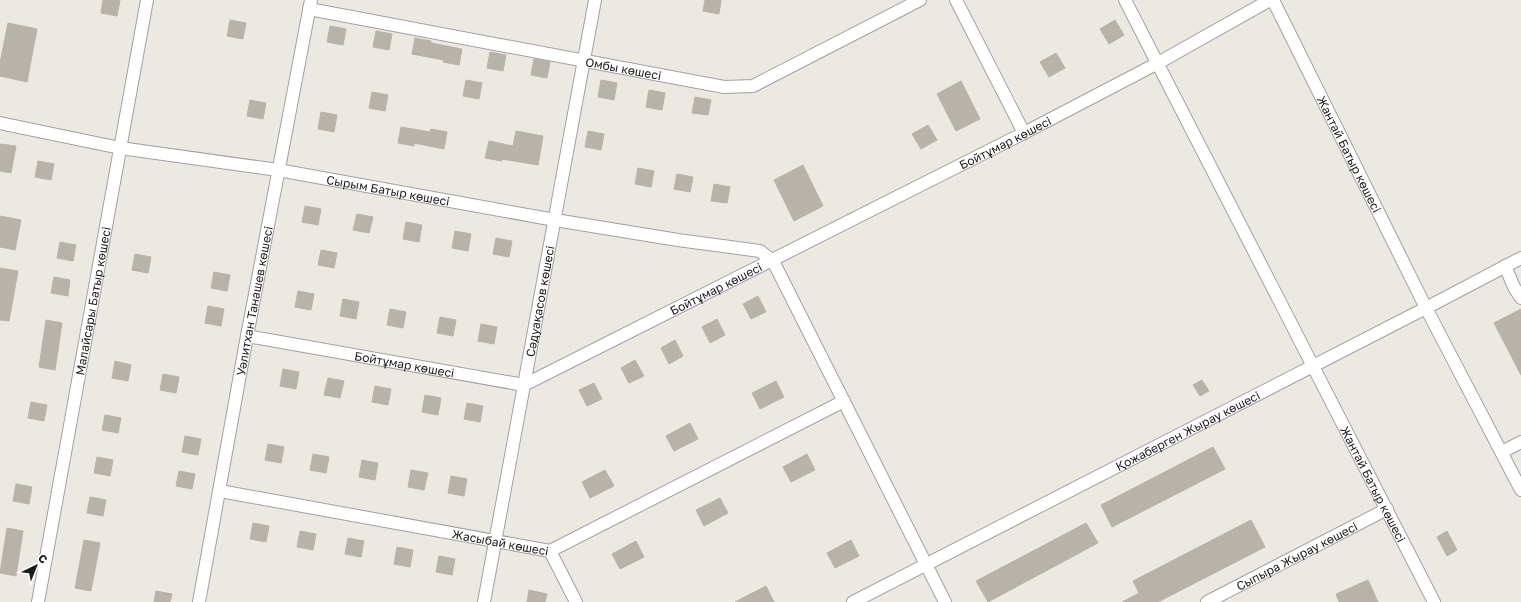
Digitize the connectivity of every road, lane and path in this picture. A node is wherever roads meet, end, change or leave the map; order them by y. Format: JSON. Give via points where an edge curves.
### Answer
{"nodes":[{"id":1,"x":147,"y":0,"type":"edge"},
{"id":2,"x":595,"y":0,"type":"edge"},
{"id":3,"x":920,"y":0,"type":"edge"},
{"id":4,"x":956,"y":0,"type":"edge"},
{"id":5,"x":1125,"y":0,"type":"edge"},
{"id":6,"x":1270,"y":0,"type":"edge"},
{"id":7,"x":1273,"y":0,"type":"edge"},
{"id":8,"x":310,"y":5,"type":"edge"},
{"id":9,"x":584,"y":61,"type":"junction"},
{"id":10,"x":1158,"y":63,"type":"junction"},
{"id":11,"x":0,"y":123,"type":"edge"},
{"id":12,"x":1024,"y":133,"type":"junction"},
{"id":13,"x":120,"y":148,"type":"junction"},
{"id":14,"x":278,"y":170,"type":"junction"},
{"id":15,"x":555,"y":220,"type":"junction"},
{"id":16,"x":1521,"y":258,"type":"edge"},
{"id":17,"x":773,"y":261,"type":"junction"},
{"id":18,"x":1504,"y":266,"type":"junction"},
{"id":19,"x":1521,"y":298,"type":"edge"},
{"id":20,"x":1426,"y":308,"type":"junction"},
{"id":21,"x":247,"y":336,"type":"junction"},
{"id":22,"x":1312,"y":366,"type":"junction"},
{"id":23,"x":524,"y":385,"type":"junction"},
{"id":24,"x":844,"y":401,"type":"junction"},
{"id":25,"x":1521,"y":442,"type":"edge"},
{"id":26,"x":1502,"y":452,"type":"junction"},
{"id":27,"x":1521,"y":490,"type":"edge"},
{"id":28,"x":220,"y":491,"type":"junction"},
{"id":29,"x":1387,"y":510,"type":"junction"},
{"id":30,"x":494,"y":541,"type":"junction"},
{"id":31,"x":550,"y":551,"type":"junction"},
{"id":32,"x":926,"y":565,"type":"junction"},
{"id":33,"x":38,"y":602,"type":"edge"},
{"id":34,"x":200,"y":602,"type":"edge"},
{"id":35,"x":484,"y":602,"type":"edge"},
{"id":36,"x":576,"y":602,"type":"edge"},
{"id":37,"x":853,"y":602,"type":"edge"},
{"id":38,"x":945,"y":602,"type":"edge"},
{"id":39,"x":1207,"y":602,"type":"edge"},
{"id":40,"x":1434,"y":602,"type":"edge"}],
"edges":[{"from":1,"to":13,"type":"street","name":"Малайсары Батыр көшесі"},
{"from":2,"to":9,"type":"street","name":"Сәдуақасов көшесі"},
{"from":3,"to":9,"type":"street","name":"Омбы көшесі","via":[[753,86],[724,87]]},
{"from":4,"to":12,"type":"street"},
{"from":5,"to":10,"type":"street","name":"Жантай Батыр көшесі"},
{"from":6,"to":10,"type":"street","name":"Бойтұмар көшесі"},
{"from":7,"to":20,"type":"street","name":"Жантай Батыр көшесі"},
{"from":8,"to":9,"type":"street","name":"Омбы көшесі"},
{"from":8,"to":14,"type":"street","name":"Уәлитхан Танашев көшесі"},
{"from":9,"to":15,"type":"street","name":"Сәдуақасов көшесі"},
{"from":10,"to":12,"type":"street","name":"Бойтұмар көшесі"},
{"from":10,"to":22,"type":"street","name":"Жантай Батыр көшесі"},
{"from":11,"to":13,"type":"street","name":"Сырым Батыр көшесі"},
{"from":12,"to":17,"type":"street","name":"Бойтұмар көшесі"},
{"from":13,"to":14,"type":"street","name":"Сырым Батыр көшесі"},
{"from":13,"to":33,"type":"street","name":"Малайсары Батыр көшесі"},
{"from":14,"to":15,"type":"street","name":"Сырым Батыр көшесі"},
{"from":14,"to":21,"type":"street","name":"Уәлитхан Танашев көшесі"},
{"from":15,"to":17,"type":"street","name":"Сырым Батыр көшесі","via":[[760,251]]},
{"from":15,"to":23,"type":"street","name":"Сәдуақасов көшесі"},
{"from":16,"to":18,"type":"street","name":"Қожаберген Жырау көшесі"},
{"from":17,"to":23,"type":"street","name":"Бойтұмар көшесі"},
{"from":17,"to":24,"type":"street"},
{"from":18,"to":19,"type":"street"},
{"from":18,"to":20,"type":"street","name":"Қожаберген Жырау көшесі"},
{"from":20,"to":22,"type":"street","name":"Қожаберген Жырау көшесі"},
{"from":20,"to":26,"type":"street","name":"Жантай Батыр көшесі"},
{"from":21,"to":23,"type":"street","name":"Бойтұмар көшесі"},
{"from":21,"to":28,"type":"street","name":"Уәлитхан Танашев көшесі"},
{"from":22,"to":29,"type":"street","name":"Жантай Батыр көшесі"},
{"from":22,"to":32,"type":"street","name":"Қожаберген Жырау көшесі"},
{"from":23,"to":30,"type":"street","name":"Сәдуақасов көшесі"},
{"from":24,"to":31,"type":"street","name":"Жасыбай көшесі"},
{"from":24,"to":32,"type":"street"},
{"from":25,"to":26,"type":"street"},
{"from":26,"to":27,"type":"street"},
{"from":28,"to":30,"type":"street","name":"Жасыбай көшесі"},
{"from":28,"to":34,"type":"street","name":"Уәлитхан Танашев көшесі"},
{"from":29,"to":39,"type":"street","name":"Сыпыра Жырау көшесі"},
{"from":29,"to":40,"type":"street","name":"Жантай Батыр көшесі"},
{"from":30,"to":31,"type":"street","name":"Жасыбай көшесі"},
{"from":30,"to":35,"type":"street","name":"Сәдуақасов көшесі"},
{"from":31,"to":36,"type":"street"},
{"from":32,"to":37,"type":"street","name":"Қожаберген Жырау көшесі"},
{"from":32,"to":38,"type":"street"}]}
